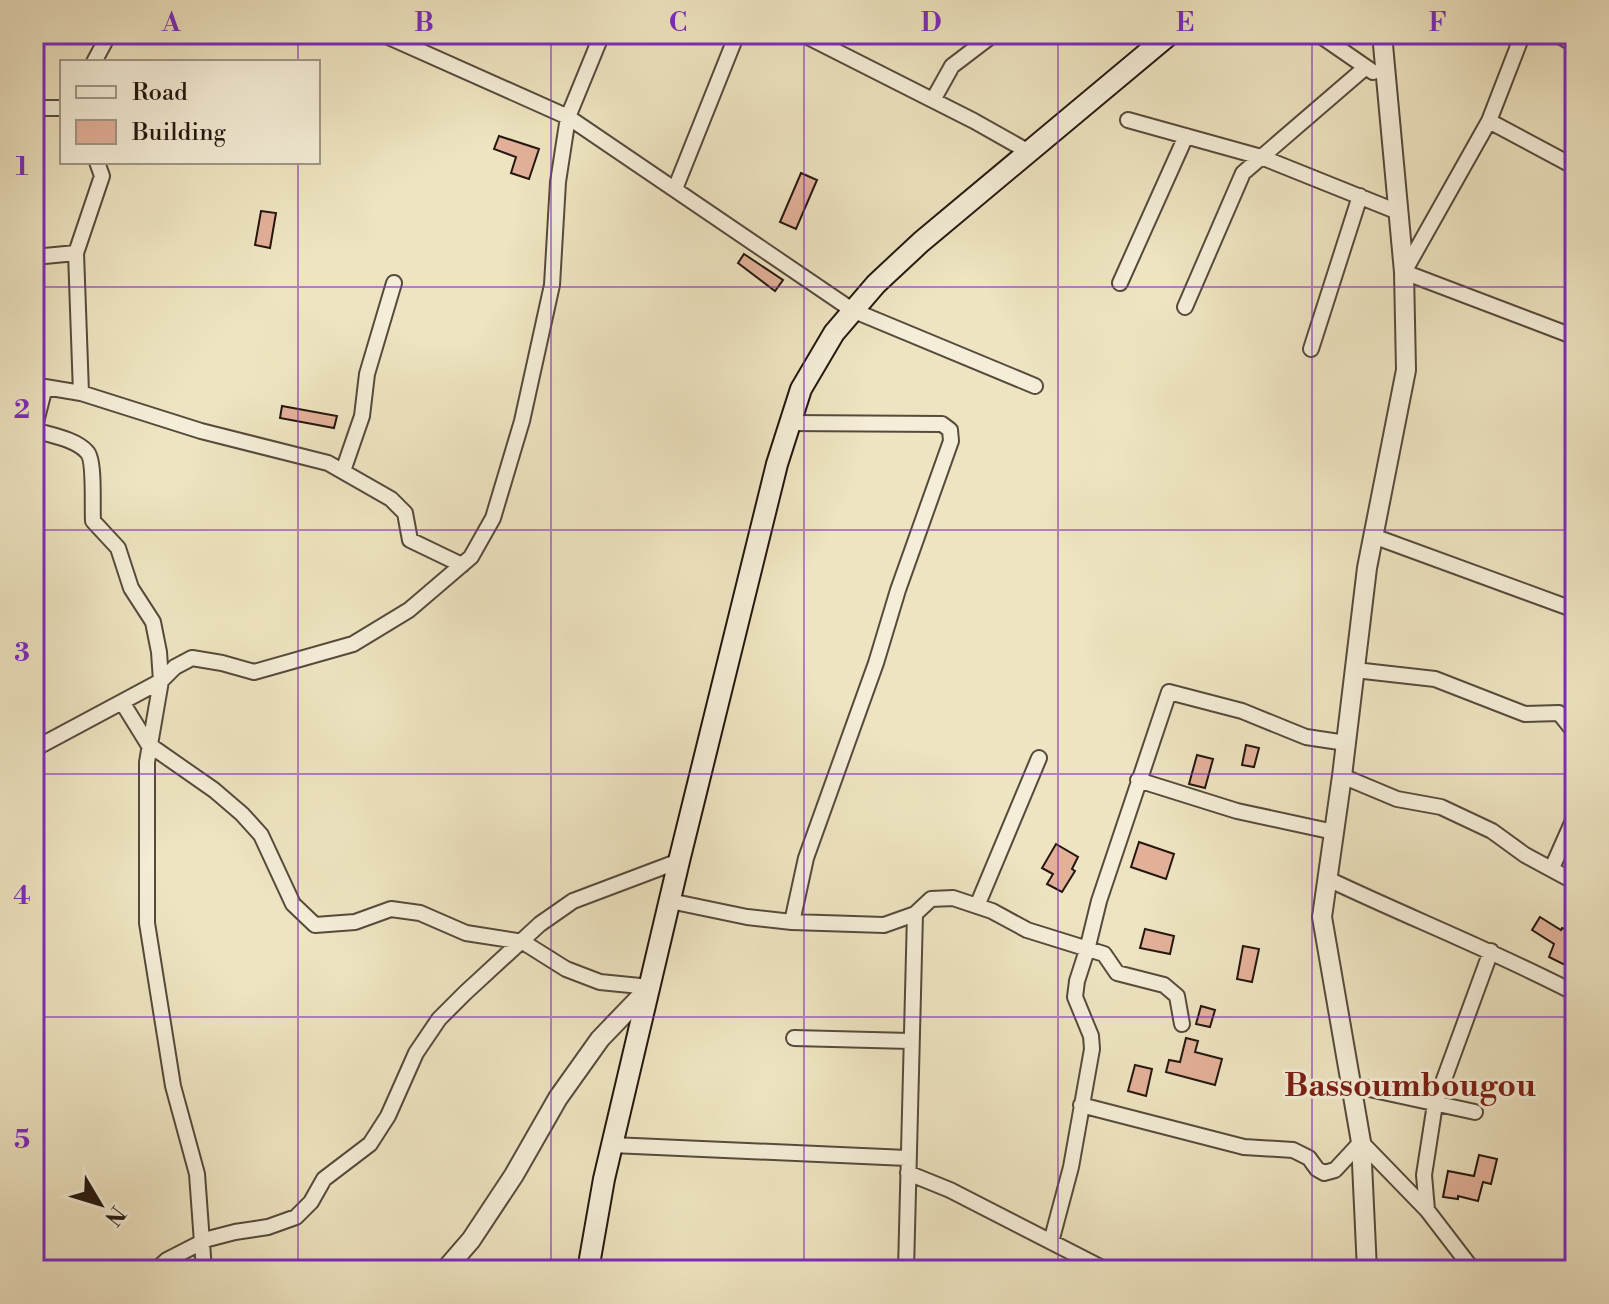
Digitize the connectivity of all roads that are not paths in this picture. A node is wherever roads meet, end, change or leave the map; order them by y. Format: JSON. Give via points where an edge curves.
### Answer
{"nodes":[{"id":1,"x":109,"y":34,"type":"edge"},
{"id":2,"x":382,"y":34,"type":"edge"},
{"id":3,"x":602,"y":34,"type":"edge"},
{"id":4,"x":737,"y":34,"type":"edge"},
{"id":5,"x":802,"y":34,"type":"edge"},
{"id":6,"x":994,"y":34,"type":"edge"},
{"id":7,"x":1170,"y":34,"type":"edge"},
{"id":8,"x":1318,"y":34,"type":"edge"},
{"id":9,"x":1382,"y":34,"type":"edge"},
{"id":10,"x":1525,"y":34,"type":"edge"},
{"id":11,"x":1556,"y":34,"type":"edge"},
{"id":12,"x":1575,"y":45,"type":"edge"},
{"id":13,"x":95,"y":60,"type":"edge"},
{"id":14,"x":1366,"y":67,"type":"junction"},
{"id":15,"x":1386,"y":81,"type":"junction"},
{"id":16,"x":933,"y":100,"type":"junction"},
{"id":17,"x":34,"y":108,"type":"edge"},
{"id":18,"x":60,"y":108,"type":"edge"},
{"id":19,"x":568,"y":117,"type":"junction"},
{"id":20,"x":1128,"y":120,"type":"dead end"},
{"id":21,"x":1489,"y":121,"type":"junction"},
{"id":22,"x":1186,"y":136,"type":"junction"},
{"id":23,"x":1029,"y":152,"type":"junction"},
{"id":24,"x":1261,"y":157,"type":"junction"},
{"id":25,"x":98,"y":164,"type":"edge"},
{"id":26,"x":1575,"y":167,"type":"edge"},
{"id":27,"x":675,"y":189,"type":"junction"},
{"id":28,"x":1360,"y":196,"type":"junction"},
{"id":29,"x":1398,"y":212,"type":"junction"},
{"id":30,"x":76,"y":253,"type":"junction"},
{"id":31,"x":34,"y":257,"type":"edge"},
{"id":32,"x":1404,"y":272,"type":"junction"},
{"id":33,"x":394,"y":283,"type":"dead end"},
{"id":34,"x":1120,"y":283,"type":"dead end"},
{"id":35,"x":1185,"y":307,"type":"dead end"},
{"id":36,"x":852,"y":310,"type":"junction"},
{"id":37,"x":1575,"y":337,"type":"edge"},
{"id":38,"x":1311,"y":349,"type":"dead end"},
{"id":39,"x":1035,"y":386,"type":"dead end"},
{"id":40,"x":81,"y":393,"type":"junction"},
{"id":41,"x":788,"y":423,"type":"junction"},
{"id":42,"x":343,"y":471,"type":"junction"},
{"id":43,"x":1373,"y":536,"type":"junction"},
{"id":44,"x":462,"y":565,"type":"junction"},
{"id":45,"x":1575,"y":610,"type":"edge"},
{"id":46,"x":1355,"y":670,"type":"junction"},
{"id":47,"x":161,"y":681,"type":"junction"},
{"id":48,"x":122,"y":702,"type":"junction"},
{"id":49,"x":1575,"y":733,"type":"edge"},
{"id":50,"x":1346,"y":743,"type":"junction"},
{"id":51,"x":148,"y":744,"type":"junction"},
{"id":52,"x":34,"y":749,"type":"edge"},
{"id":53,"x":1039,"y":758,"type":"dead end"},
{"id":54,"x":1342,"y":776,"type":"junction"},
{"id":55,"x":1138,"y":780,"type":"junction"},
{"id":56,"x":1575,"y":816,"type":"edge"},
{"id":57,"x":1334,"y":832,"type":"junction"},
{"id":58,"x":679,"y":861,"type":"junction"},
{"id":59,"x":1552,"y":868,"type":"junction"},
{"id":60,"x":1328,"y":879,"type":"junction"},
{"id":61,"x":1575,"y":882,"type":"edge"},
{"id":62,"x":670,"y":901,"type":"junction"},
{"id":63,"x":977,"y":906,"type":"junction"},
{"id":64,"x":915,"y":914,"type":"junction"},
{"id":65,"x":792,"y":922,"type":"junction"},
{"id":66,"x":523,"y":942,"type":"junction"},
{"id":67,"x":1087,"y":950,"type":"junction"},
{"id":68,"x":1491,"y":951,"type":"junction"},
{"id":69,"x":650,"y":987,"type":"junction"},
{"id":70,"x":1575,"y":993,"type":"edge"},
{"id":71,"x":1182,"y":1024,"type":"dead end"},
{"id":72,"x":794,"y":1038,"type":"dead end"},
{"id":73,"x":910,"y":1041,"type":"junction"},
{"id":74,"x":1351,"y":1085,"type":"junction"},
{"id":75,"x":1435,"y":1104,"type":"junction"},
{"id":76,"x":1081,"y":1105,"type":"junction"},
{"id":77,"x":1475,"y":1112,"type":"dead end"},
{"id":78,"x":1361,"y":1142,"type":"junction"},
{"id":79,"x":612,"y":1145,"type":"junction"},
{"id":80,"x":908,"y":1166,"type":"junction"},
{"id":81,"x":1427,"y":1210,"type":"junction"},
{"id":82,"x":1051,"y":1242,"type":"junction"},
{"id":83,"x":201,"y":1243,"type":"junction"},
{"id":84,"x":156,"y":1270,"type":"edge"},
{"id":85,"x":204,"y":1270,"type":"edge"},
{"id":86,"x":445,"y":1270,"type":"edge"},
{"id":87,"x":588,"y":1270,"type":"edge"},
{"id":88,"x":906,"y":1270,"type":"edge"},
{"id":89,"x":1106,"y":1270,"type":"edge"},
{"id":90,"x":1367,"y":1270,"type":"edge"},
{"id":91,"x":1473,"y":1270,"type":"edge"}],
"edges":[{"from":1,"to":13,"type":"street"},
{"from":2,"to":19,"type":"street"},
{"from":3,"to":19,"type":"street"},
{"from":4,"to":27,"type":"street"},
{"from":5,"to":16,"type":"street"},
{"from":6,"to":16,"type":"street","via":[[952,66]]},
{"from":7,"to":23,"type":"main road"},
{"from":8,"to":14,"type":"street"},
{"from":9,"to":15,"type":"street"},
{"from":10,"to":21,"type":"street"},
{"from":11,"to":12,"type":"street"},
{"from":14,"to":15,"type":"street"},
{"from":14,"to":24,"type":"street"},
{"from":15,"to":29,"type":"street"},
{"from":16,"to":23,"type":"street"},
{"from":17,"to":18,"type":"street"},
{"from":19,"to":27,"type":"street"},
{"from":19,"to":44,"type":"street","via":[[552,285],[532,382],[493,518]]},
{"from":20,"to":22,"type":"street"},
{"from":21,"to":26,"type":"street"},
{"from":21,"to":32,"type":"street"},
{"from":22,"to":24,"type":"street"},
{"from":22,"to":34,"type":"street"},
{"from":23,"to":36,"type":"main road","via":[[921,242]]},
{"from":24,"to":28,"type":"street"},
{"from":24,"to":35,"type":"street","via":[[1243,173]]},
{"from":25,"to":30,"type":"street","via":[[102,176]]},
{"from":27,"to":36,"type":"street"},
{"from":28,"to":29,"type":"street"},
{"from":28,"to":38,"type":"street"},
{"from":29,"to":32,"type":"street"},
{"from":30,"to":31,"type":"street"},
{"from":30,"to":40,"type":"street"},
{"from":32,"to":37,"type":"street"},
{"from":32,"to":43,"type":"street","via":[[1406,370]]},
{"from":33,"to":42,"type":"street"},
{"from":36,"to":39,"type":"street"},
{"from":36,"to":41,"type":"main road","via":[[816,360]]},
{"from":40,"to":42,"type":"street"},
{"from":40,"to":47,"type":"street","via":[[45,387],[34,430],[70,442],[92,460],[93,521],[118,548],[131,588],[153,622]]},
{"from":41,"to":58,"type":"main road"},
{"from":41,"to":65,"type":"street","via":[[942,424],[950,430],[951,441],[806,858]]},
{"from":42,"to":44,"type":"street","via":[[405,513],[410,540]]},
{"from":43,"to":45,"type":"street"},
{"from":43,"to":46,"type":"street"},
{"from":44,"to":47,"type":"street","via":[[409,610],[353,644],[254,672],[192,658]]},
{"from":46,"to":49,"type":"street","via":[[1435,679],[1525,714],[1559,713]]},
{"from":46,"to":50,"type":"street"},
{"from":47,"to":48,"type":"street"},
{"from":47,"to":51,"type":"street"},
{"from":48,"to":51,"type":"street"},
{"from":48,"to":52,"type":"street"},
{"from":50,"to":54,"type":"street"},
{"from":50,"to":55,"type":"street","via":[[1306,737],[1242,711],[1169,692]]},
{"from":51,"to":66,"type":"street","via":[[242,814],[261,835],[293,904],[315,925],[355,922],[391,909],[420,913],[466,933]]},
{"from":51,"to":83,"type":"street","via":[[147,923],[173,1086],[197,1174]]},
{"from":53,"to":63,"type":"street"},
{"from":54,"to":57,"type":"street"},
{"from":54,"to":59,"type":"street","via":[[1397,799],[1441,807]]},
{"from":55,"to":57,"type":"street","via":[[1237,811]]},
{"from":55,"to":67,"type":"street"},
{"from":56,"to":59,"type":"street"},
{"from":57,"to":60,"type":"street"},
{"from":58,"to":62,"type":"main road"},
{"from":58,"to":66,"type":"street","via":[[573,901]]},
{"from":59,"to":61,"type":"street"},
{"from":60,"to":68,"type":"street"},
{"from":60,"to":74,"type":"street","via":[[1322,917]]},
{"from":62,"to":65,"type":"street"},
{"from":62,"to":69,"type":"main road"},
{"from":63,"to":64,"type":"street","via":[[953,898],[931,899]]},
{"from":63,"to":67,"type":"street"},
{"from":64,"to":65,"type":"street","via":[[884,925]]},
{"from":64,"to":73,"type":"street"},
{"from":66,"to":69,"type":"street","via":[[566,969],[600,982]]},
{"from":66,"to":83,"type":"street","via":[[439,1019],[370,1144],[324,1179],[296,1217]]},
{"from":67,"to":71,"type":"street","via":[[1104,954],[1117,973],[1164,985],[1177,996]]},
{"from":67,"to":76,"type":"street","via":[[1075,997],[1092,1049]]},
{"from":68,"to":70,"type":"street"},
{"from":68,"to":75,"type":"street"},
{"from":69,"to":79,"type":"main road"},
{"from":69,"to":86,"type":"street","via":[[600,1039],[471,1240]]},
{"from":72,"to":73,"type":"street"},
{"from":73,"to":80,"type":"street"},
{"from":74,"to":75,"type":"street"},
{"from":74,"to":78,"type":"street"},
{"from":75,"to":77,"type":"street"},
{"from":75,"to":81,"type":"street","via":[[1424,1175]]},
{"from":76,"to":78,"type":"street","via":[[1244,1147],[1293,1150],[1324,1173],[1335,1170]]},
{"from":76,"to":82,"type":"street"},
{"from":78,"to":81,"type":"street"},
{"from":78,"to":90,"type":"street"},
{"from":79,"to":80,"type":"street"},
{"from":79,"to":87,"type":"main road"},
{"from":80,"to":82,"type":"street"},
{"from":80,"to":88,"type":"street"},
{"from":81,"to":91,"type":"street"},
{"from":82,"to":89,"type":"street"},
{"from":83,"to":84,"type":"street"},
{"from":83,"to":85,"type":"street"}]}
